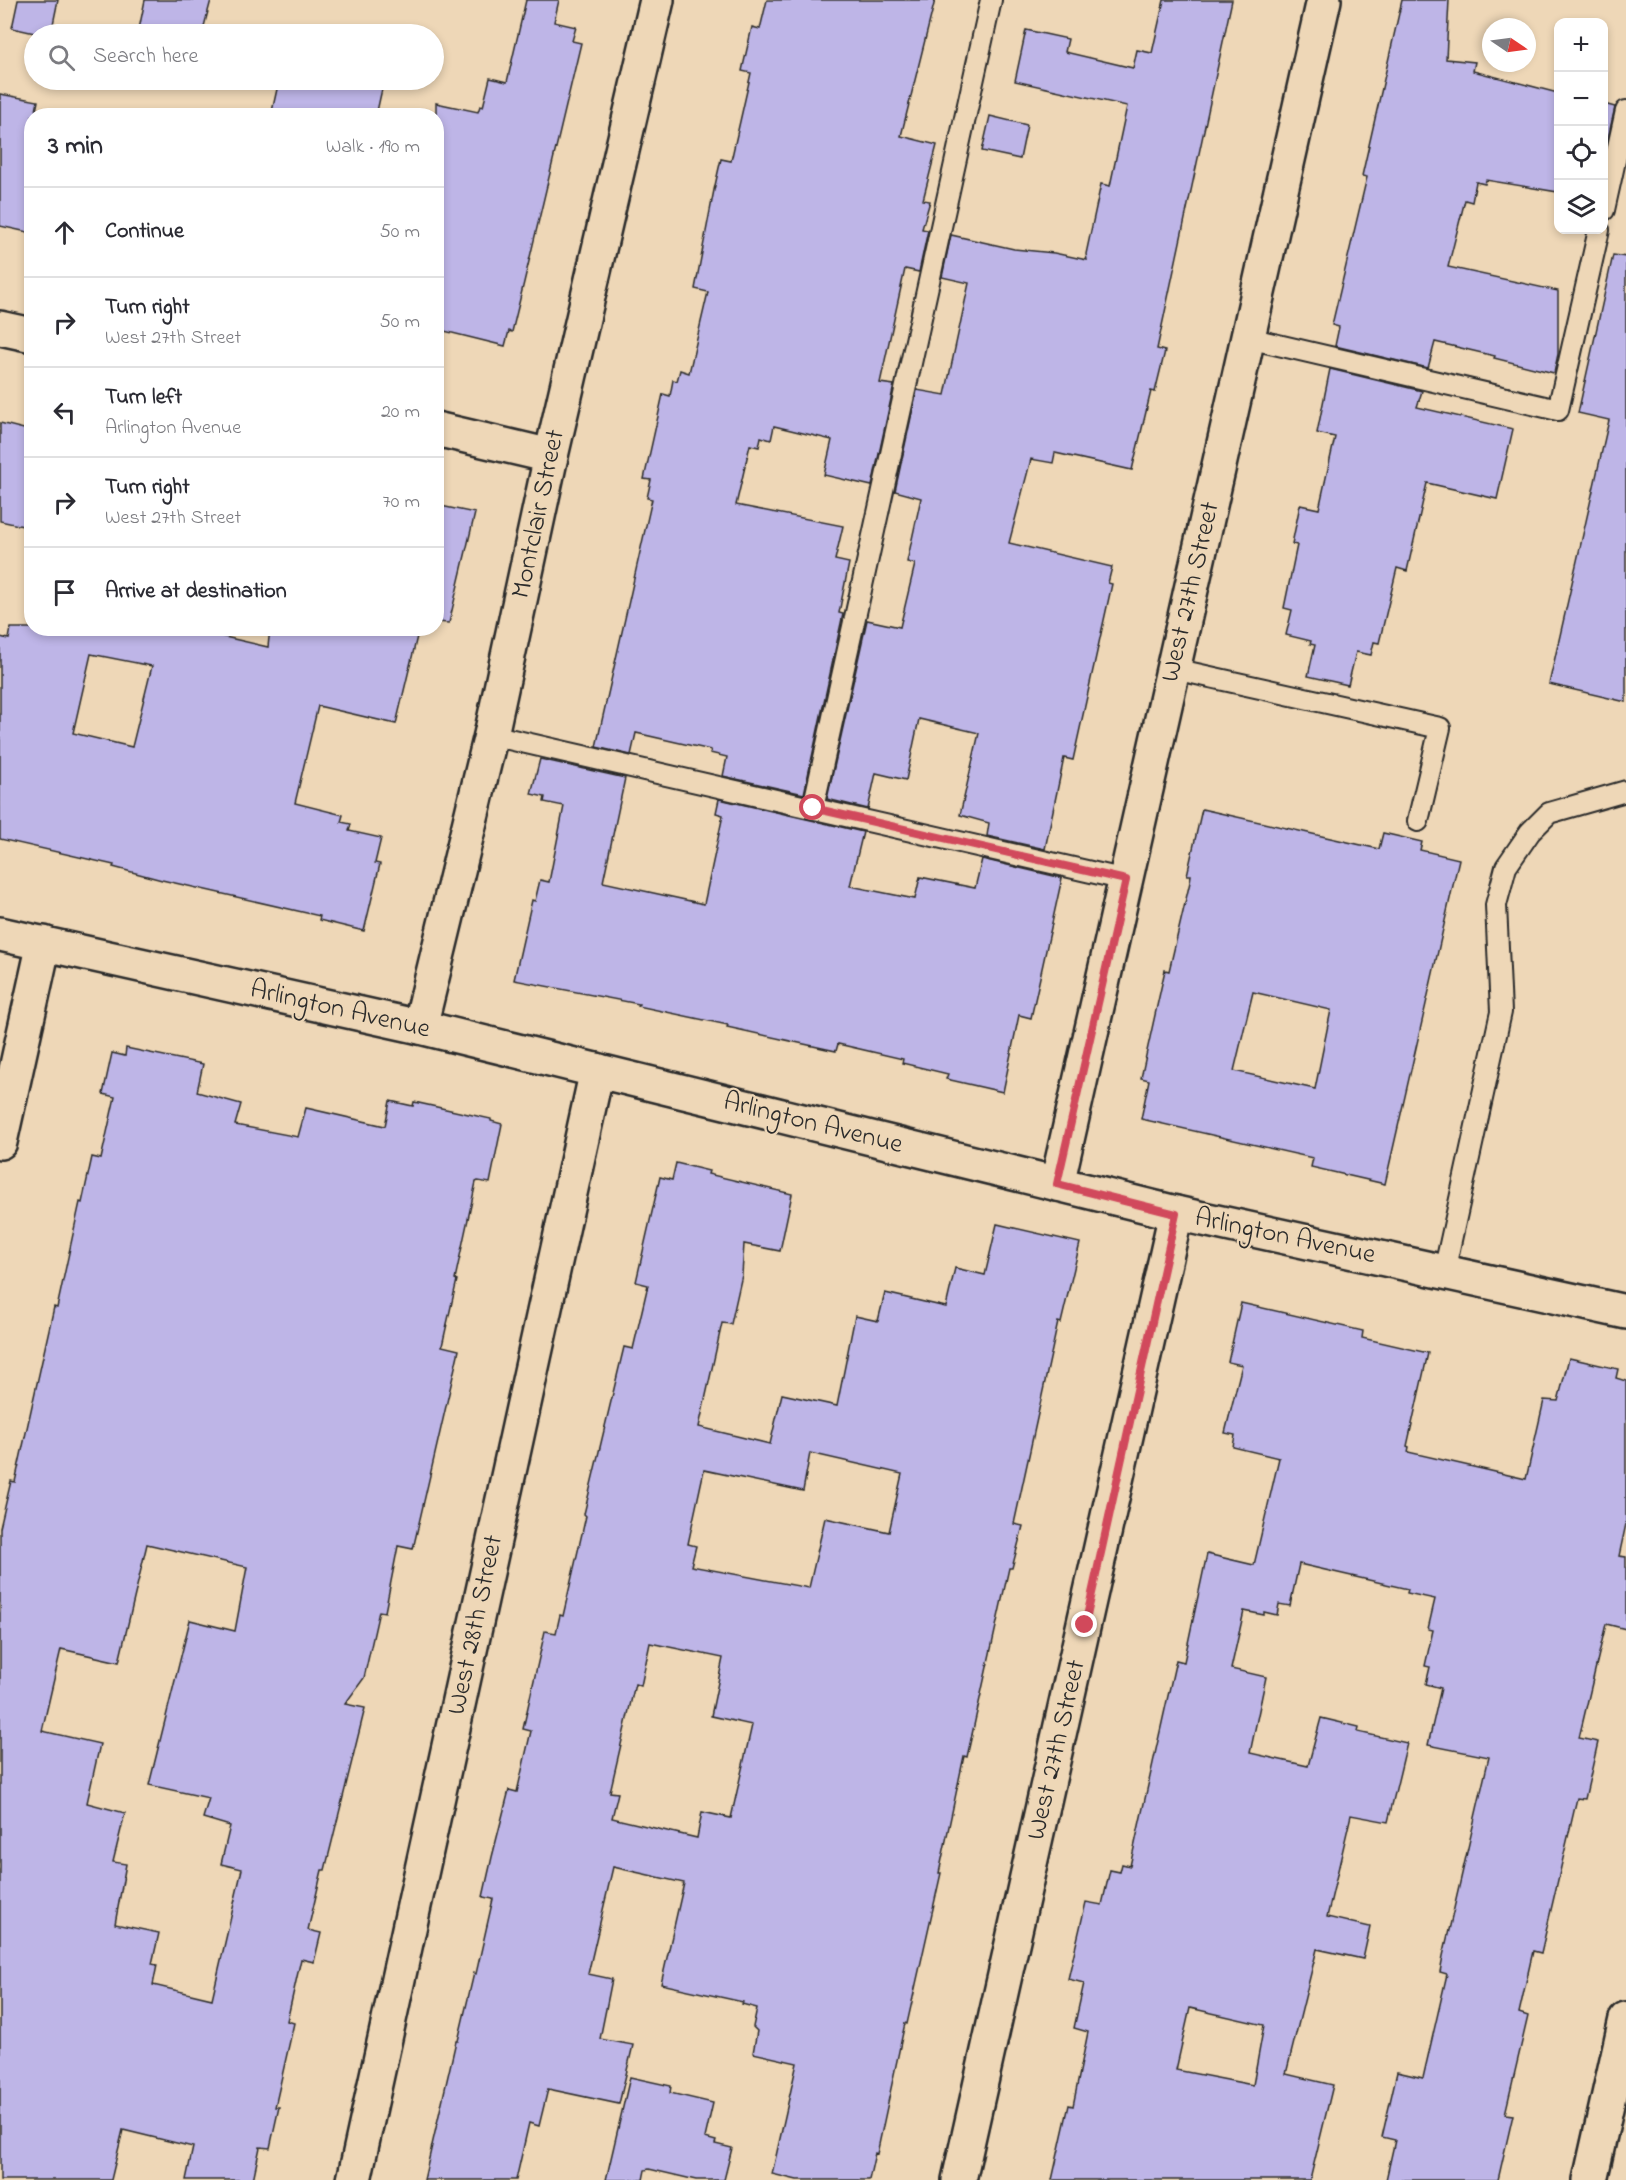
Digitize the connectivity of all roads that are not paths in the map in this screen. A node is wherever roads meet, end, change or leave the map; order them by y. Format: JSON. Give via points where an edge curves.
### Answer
{"nodes":[{"id":1,"x":657,"y":0,"type":"edge"},
{"id":2,"x":991,"y":0,"type":"edge"},
{"id":3,"x":1324,"y":0,"type":"edge"},
{"id":4,"x":1626,"y":111,"type":"edge"},
{"id":5,"x":1608,"y":192,"type":"edge"},
{"id":6,"x":1598,"y":234,"type":"edge"},
{"id":7,"x":0,"y":328,"type":"edge"},
{"id":8,"x":24,"y":333,"type":"edge"},
{"id":9,"x":1248,"y":338,"type":"junction"},
{"id":10,"x":444,"y":431,"type":"edge"},
{"id":11,"x":551,"y":456,"type":"junction"},
{"id":12,"x":1174,"y":669,"type":"junction"},
{"id":13,"x":491,"y":735,"type":"junction"},
{"id":14,"x":1626,"y":791,"type":"edge"},
{"id":15,"x":813,"y":808,"type":"junction"},
{"id":16,"x":1418,"y":821,"type":"dead end"},
{"id":17,"x":1126,"y":880,"type":"junction"},
{"id":18,"x":0,"y":934,"type":"edge"},
{"id":19,"x":44,"y":944,"type":"junction"},
{"id":20,"x":420,"y":1028,"type":"junction"},
{"id":21,"x":597,"y":1070,"type":"junction"},
{"id":22,"x":0,"y":1142,"type":"edge"},
{"id":23,"x":1057,"y":1184,"type":"junction"},
{"id":24,"x":1176,"y":1214,"type":"junction"},
{"id":25,"x":1444,"y":1272,"type":"junction"},
{"id":26,"x":1626,"y":1312,"type":"edge"},
{"id":27,"x":1626,"y":2019,"type":"edge"},
{"id":28,"x":354,"y":2180,"type":"edge"},
{"id":29,"x":959,"y":2180,"type":"edge"},
{"id":30,"x":1590,"y":2180,"type":"edge"}],
"edges":[{"from":1,"to":11,"type":"street","name":"Montclair Street"},
{"from":2,"to":15,"type":"lane"},
{"from":3,"to":9,"type":"street","name":"West 27th Street"},
{"from":4,"to":5,"type":"lane"},
{"from":6,"to":9,"type":"lane","via":[[1558,410]]},
{"from":7,"to":8,"type":"street"},
{"from":9,"to":12,"type":"street","name":"West 27th Street"},
{"from":10,"to":11,"type":"street"},
{"from":11,"to":13,"type":"street","name":"Montclair Street"},
{"from":12,"to":16,"type":"lane","via":[[1440,728]]},
{"from":12,"to":17,"type":"street","name":"West 27th Street"},
{"from":13,"to":15,"type":"lane"},
{"from":13,"to":20,"type":"street","name":"Montclair Street"},
{"from":14,"to":25,"type":"lane","via":[[1549,813],[1530,832],[1506,867],[1496,905],[1501,1012]]},
{"from":15,"to":17,"type":"lane"},
{"from":17,"to":23,"type":"street","name":"West 27th Street"},
{"from":18,"to":19,"type":"street","name":"Arlington Avenue"},
{"from":19,"to":20,"type":"street","name":"Arlington Avenue"},
{"from":19,"to":22,"type":"street"},
{"from":20,"to":21,"type":"street","name":"Arlington Avenue"},
{"from":21,"to":23,"type":"street","name":"Arlington Avenue"},
{"from":21,"to":28,"type":"street","name":"West 28th Street"},
{"from":23,"to":24,"type":"street","name":"Arlington Avenue"},
{"from":24,"to":25,"type":"street","name":"Arlington Avenue"},
{"from":24,"to":29,"type":"street","name":"West 27th Street"},
{"from":25,"to":26,"type":"street","name":"Arlington Avenue"},
{"from":27,"to":30,"type":"street"}]}
